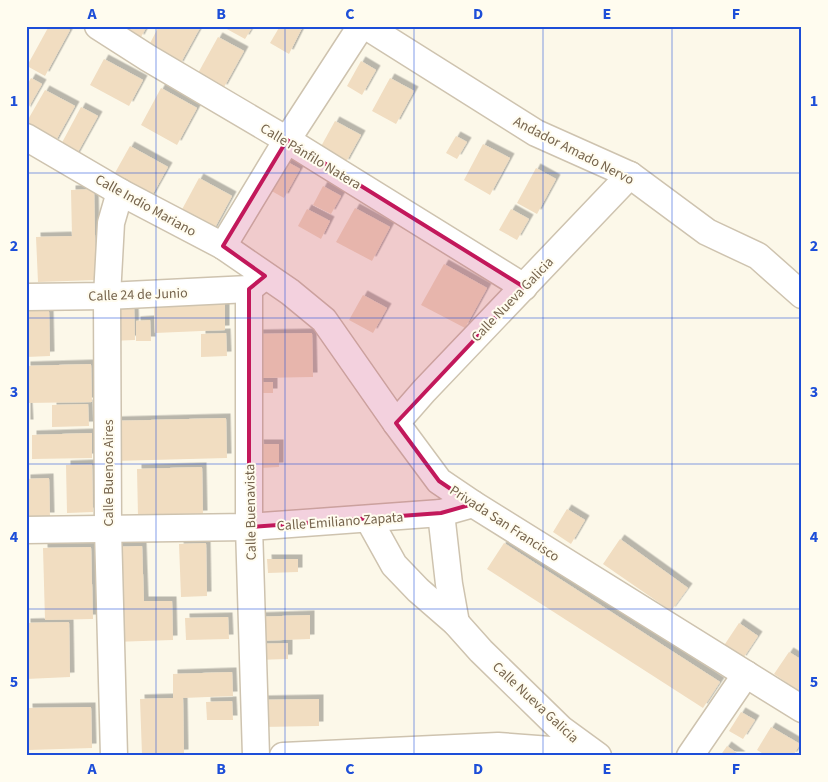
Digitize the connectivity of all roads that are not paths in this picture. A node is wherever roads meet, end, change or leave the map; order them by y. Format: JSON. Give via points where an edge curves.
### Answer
{"nodes":[{"id":1,"x":98,"y":26,"type":"edge"},
{"id":2,"x":361,"y":26,"type":"edge"},
{"id":3,"x":366,"y":26,"type":"edge"},
{"id":4,"x":26,"y":136,"type":"edge"},
{"id":5,"x":287,"y":140,"type":"junction"},
{"id":6,"x":630,"y":175,"type":"junction"},
{"id":7,"x":120,"y":192,"type":"junction"},
{"id":8,"x":223,"y":246,"type":"junction"},
{"id":9,"x":257,"y":282,"type":"junction"},
{"id":10,"x":524,"y":287,"type":"junction"},
{"id":11,"x":802,"y":295,"type":"edge"},
{"id":12,"x":107,"y":296,"type":"junction"},
{"id":13,"x":26,"y":297,"type":"edge"},
{"id":14,"x":396,"y":424,"type":"junction"},
{"id":15,"x":473,"y":504,"type":"junction"},
{"id":16,"x":441,"y":513,"type":"junction"},
{"id":17,"x":368,"y":520,"type":"junction"},
{"id":18,"x":249,"y":527,"type":"junction"},
{"id":19,"x":108,"y":529,"type":"junction"},
{"id":20,"x":26,"y":530,"type":"edge"},
{"id":21,"x":456,"y":623,"type":"junction"},
{"id":22,"x":746,"y":674,"type":"junction"},
{"id":23,"x":802,"y":709,"type":"edge"},
{"id":24,"x":114,"y":756,"type":"edge"},
{"id":25,"x":256,"y":756,"type":"edge"},
{"id":26,"x":283,"y":756,"type":"edge"},
{"id":27,"x":569,"y":756,"type":"edge"},
{"id":28,"x":598,"y":756,"type":"edge"},
{"id":29,"x":690,"y":756,"type":"edge"}],
"edges":[{"from":1,"to":5,"type":"street","name":"Calle Pánfilo Natera"},
{"from":2,"to":5,"type":"street"},
{"from":3,"to":6,"type":"street","name":"Andador Amado Nervo","via":[[536,134]]},
{"from":4,"to":7,"type":"street","name":"Calle Indio Mariano"},
{"from":5,"to":8,"type":"street"},
{"from":5,"to":10,"type":"street","name":"Calle Pánfilo Natera"},
{"from":6,"to":10,"type":"street","name":"Calle Nueva Galicia"},
{"from":6,"to":11,"type":"street","name":"Andador Amado Nervo","via":[[707,232],[758,256]]},
{"from":7,"to":8,"type":"street","name":"Calle Indio Mariano"},
{"from":7,"to":12,"type":"street","name":"Calle Buenos Aires","via":[[111,223]]},
{"from":8,"to":9,"type":"street","name":"Calle Indio Mariano"},
{"from":9,"to":12,"type":"street","name":"Calle 24 de Junio"},
{"from":9,"to":14,"type":"street","name":"Privada San Francisco","via":[[290,292],[324,320]]},
{"from":9,"to":18,"type":"street","name":"Calle Buenavista"},
{"from":10,"to":14,"type":"street","name":"Calle Nueva Galicia"},
{"from":12,"to":13,"type":"street","name":"Calle 24 de Junio"},
{"from":12,"to":19,"type":"street","name":"Calle Buenos Aires"},
{"from":14,"to":15,"type":"street","name":"Privada San Francisco","via":[[439,481]]},
{"from":15,"to":16,"type":"street","name":"Calle Emiliano Zapata"},
{"from":15,"to":22,"type":"street","name":"Privada San Francisco"},
{"from":16,"to":17,"type":"street","name":"Calle Emiliano Zapata"},
{"from":16,"to":21,"type":"street"},
{"from":17,"to":18,"type":"street","name":"Calle Emiliano Zapata"},
{"from":17,"to":21,"type":"street","name":"Calle Nueva Galicia","via":[[394,565]]},
{"from":18,"to":19,"type":"street","name":"Calle Emiliano Zapata"},
{"from":18,"to":25,"type":"street","name":"Calle Buenavista"},
{"from":19,"to":20,"type":"street","name":"Calle Emiliano Zapata"},
{"from":19,"to":24,"type":"street","name":"Calle Buenos Aires"},
{"from":21,"to":28,"type":"street","name":"Calle Nueva Galicia","via":[[560,729]]},
{"from":22,"to":23,"type":"street","name":"Privada San Francisco"},
{"from":22,"to":29,"type":"street"},
{"from":26,"to":27,"type":"street","via":[[498,746],[564,751]]}]}
